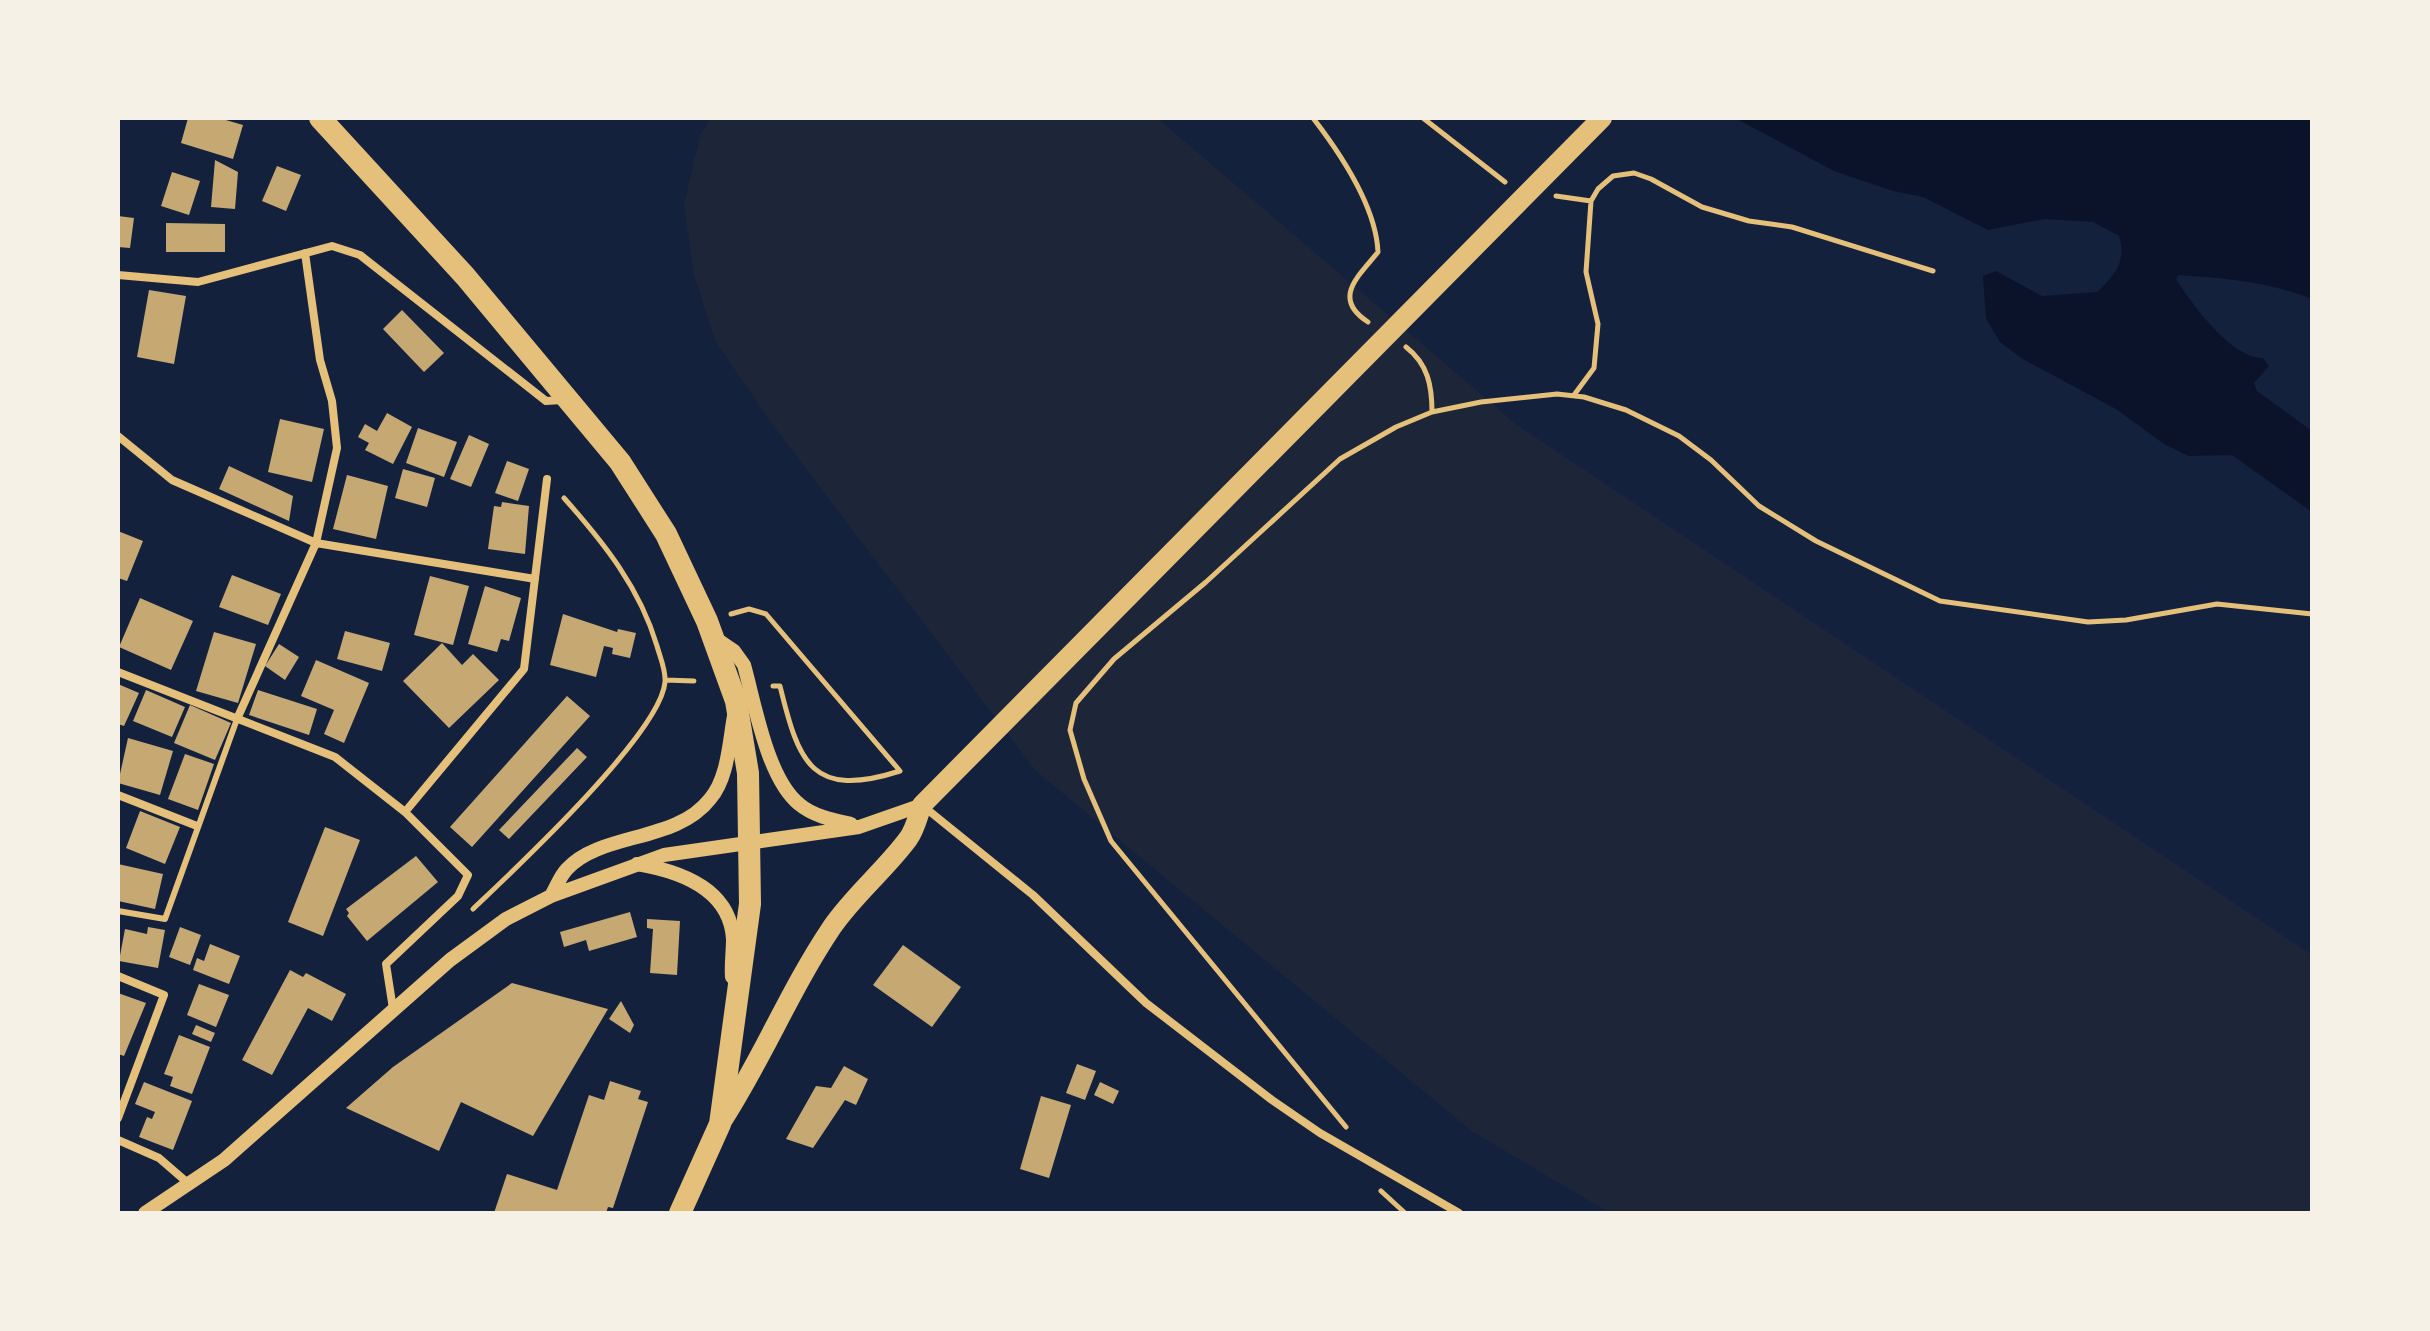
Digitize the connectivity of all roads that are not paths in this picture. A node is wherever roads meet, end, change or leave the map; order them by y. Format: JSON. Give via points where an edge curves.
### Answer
{"nodes":[{"id":1,"x":320,"y":118,"type":"edge"},
{"id":2,"x":1602,"y":118,"type":"edge"},
{"id":3,"x":305,"y":253,"type":"junction"},
{"id":4,"x":118,"y":275,"type":"edge"},
{"id":5,"x":571,"y":400,"type":"junction"},
{"id":6,"x":118,"y":436,"type":"edge"},
{"id":7,"x":547,"y":479,"type":"road end"},
{"id":8,"x":316,"y":543,"type":"junction"},
{"id":9,"x":535,"y":579,"type":"junction"},
{"id":10,"x":710,"y":629,"type":"junction"},
{"id":11,"x":118,"y":672,"type":"edge"},
{"id":12,"x":736,"y":701,"type":"junction"},
{"id":13,"x":237,"y":719,"type":"junction"},
{"id":14,"x":118,"y":795,"type":"edge"},
{"id":15,"x":922,"y":805,"type":"junction"},
{"id":16,"x":405,"y":812,"type":"junction"},
{"id":17,"x":197,"y":826,"type":"junction"},
{"id":18,"x":859,"y":827,"type":"junction"},
{"id":19,"x":751,"y":841,"type":"junction"},
{"id":20,"x":633,"y":864,"type":"junction"},
{"id":21,"x":551,"y":896,"type":"junction"},
{"id":22,"x":118,"y":911,"type":"edge"},
{"id":23,"x":118,"y":976,"type":"edge"},
{"id":24,"x":393,"y":1009,"type":"junction"},
{"id":25,"x":738,"y":1009,"type":"junction"},
{"id":26,"x":118,"y":1118,"type":"edge"},
{"id":27,"x":720,"y":1124,"type":"junction"},
{"id":28,"x":118,"y":1140,"type":"edge"},
{"id":29,"x":189,"y":1184,"type":"junction"},
{"id":30,"x":145,"y":1213,"type":"edge"},
{"id":31,"x":680,"y":1213,"type":"edge"},
{"id":32,"x":1459,"y":1213,"type":"edge"}],
"edges":[{"from":1,"to":5,"type":"highway"},
{"from":2,"to":15,"type":"main road"},
{"from":3,"to":4,"type":"street","via":[[198,282]]},
{"from":3,"to":5,"type":"street","via":[[332,246],[360,255],[546,401]]},
{"from":3,"to":8,"type":"street","via":[[337,448]]},
{"from":5,"to":10,"type":"highway","via":[[646,500]]},
{"from":6,"to":8,"type":"street","via":[[172,480]]},
{"from":7,"to":9,"type":"street"},
{"from":8,"to":9,"type":"street"},
{"from":8,"to":13,"type":"street"},
{"from":9,"to":16,"type":"street","via":[[524,669]]},
{"from":10,"to":12,"type":"highway"},
{"from":10,"to":18,"type":"street","via":[[744,665],[783,787],[822,817]]},
{"from":11,"to":13,"type":"street"},
{"from":12,"to":19,"type":"highway","via":[[748,773]]},
{"from":12,"to":21,"type":"street","via":[[722,777],[711,799],[672,826],[590,854],[567,869]]},
{"from":13,"to":16,"type":"street","via":[[335,757]]},
{"from":13,"to":17,"type":"lane"},
{"from":14,"to":17,"type":"street"},
{"from":15,"to":18,"type":"street"},
{"from":15,"to":27,"type":"main road","via":[[910,837],[852,901],[811,959],[755,1070]]},
{"from":15,"to":32,"type":"street","via":[[1033,895],[1146,1003],[1272,1100]]},
{"from":16,"to":24,"type":"street","via":[[468,875],[458,896],[386,964]]},
{"from":17,"to":22,"type":"lane","via":[[165,919]]},
{"from":18,"to":19,"type":"street"},
{"from":19,"to":20,"type":"street"},
{"from":19,"to":25,"type":"highway"},
{"from":20,"to":21,"type":"street"},
{"from":20,"to":25,"type":"street","via":[[669,869],[693,880],[722,906],[733,937]]},
{"from":21,"to":24,"type":"street","via":[[497,926]]},
{"from":23,"to":26,"type":"street","via":[[164,995]]},
{"from":24,"to":29,"type":"street","via":[[224,1160]]},
{"from":25,"to":27,"type":"highway"},
{"from":27,"to":31,"type":"highway"},
{"from":28,"to":29,"type":"street","via":[[159,1158]]},
{"from":29,"to":30,"type":"street"}]}
